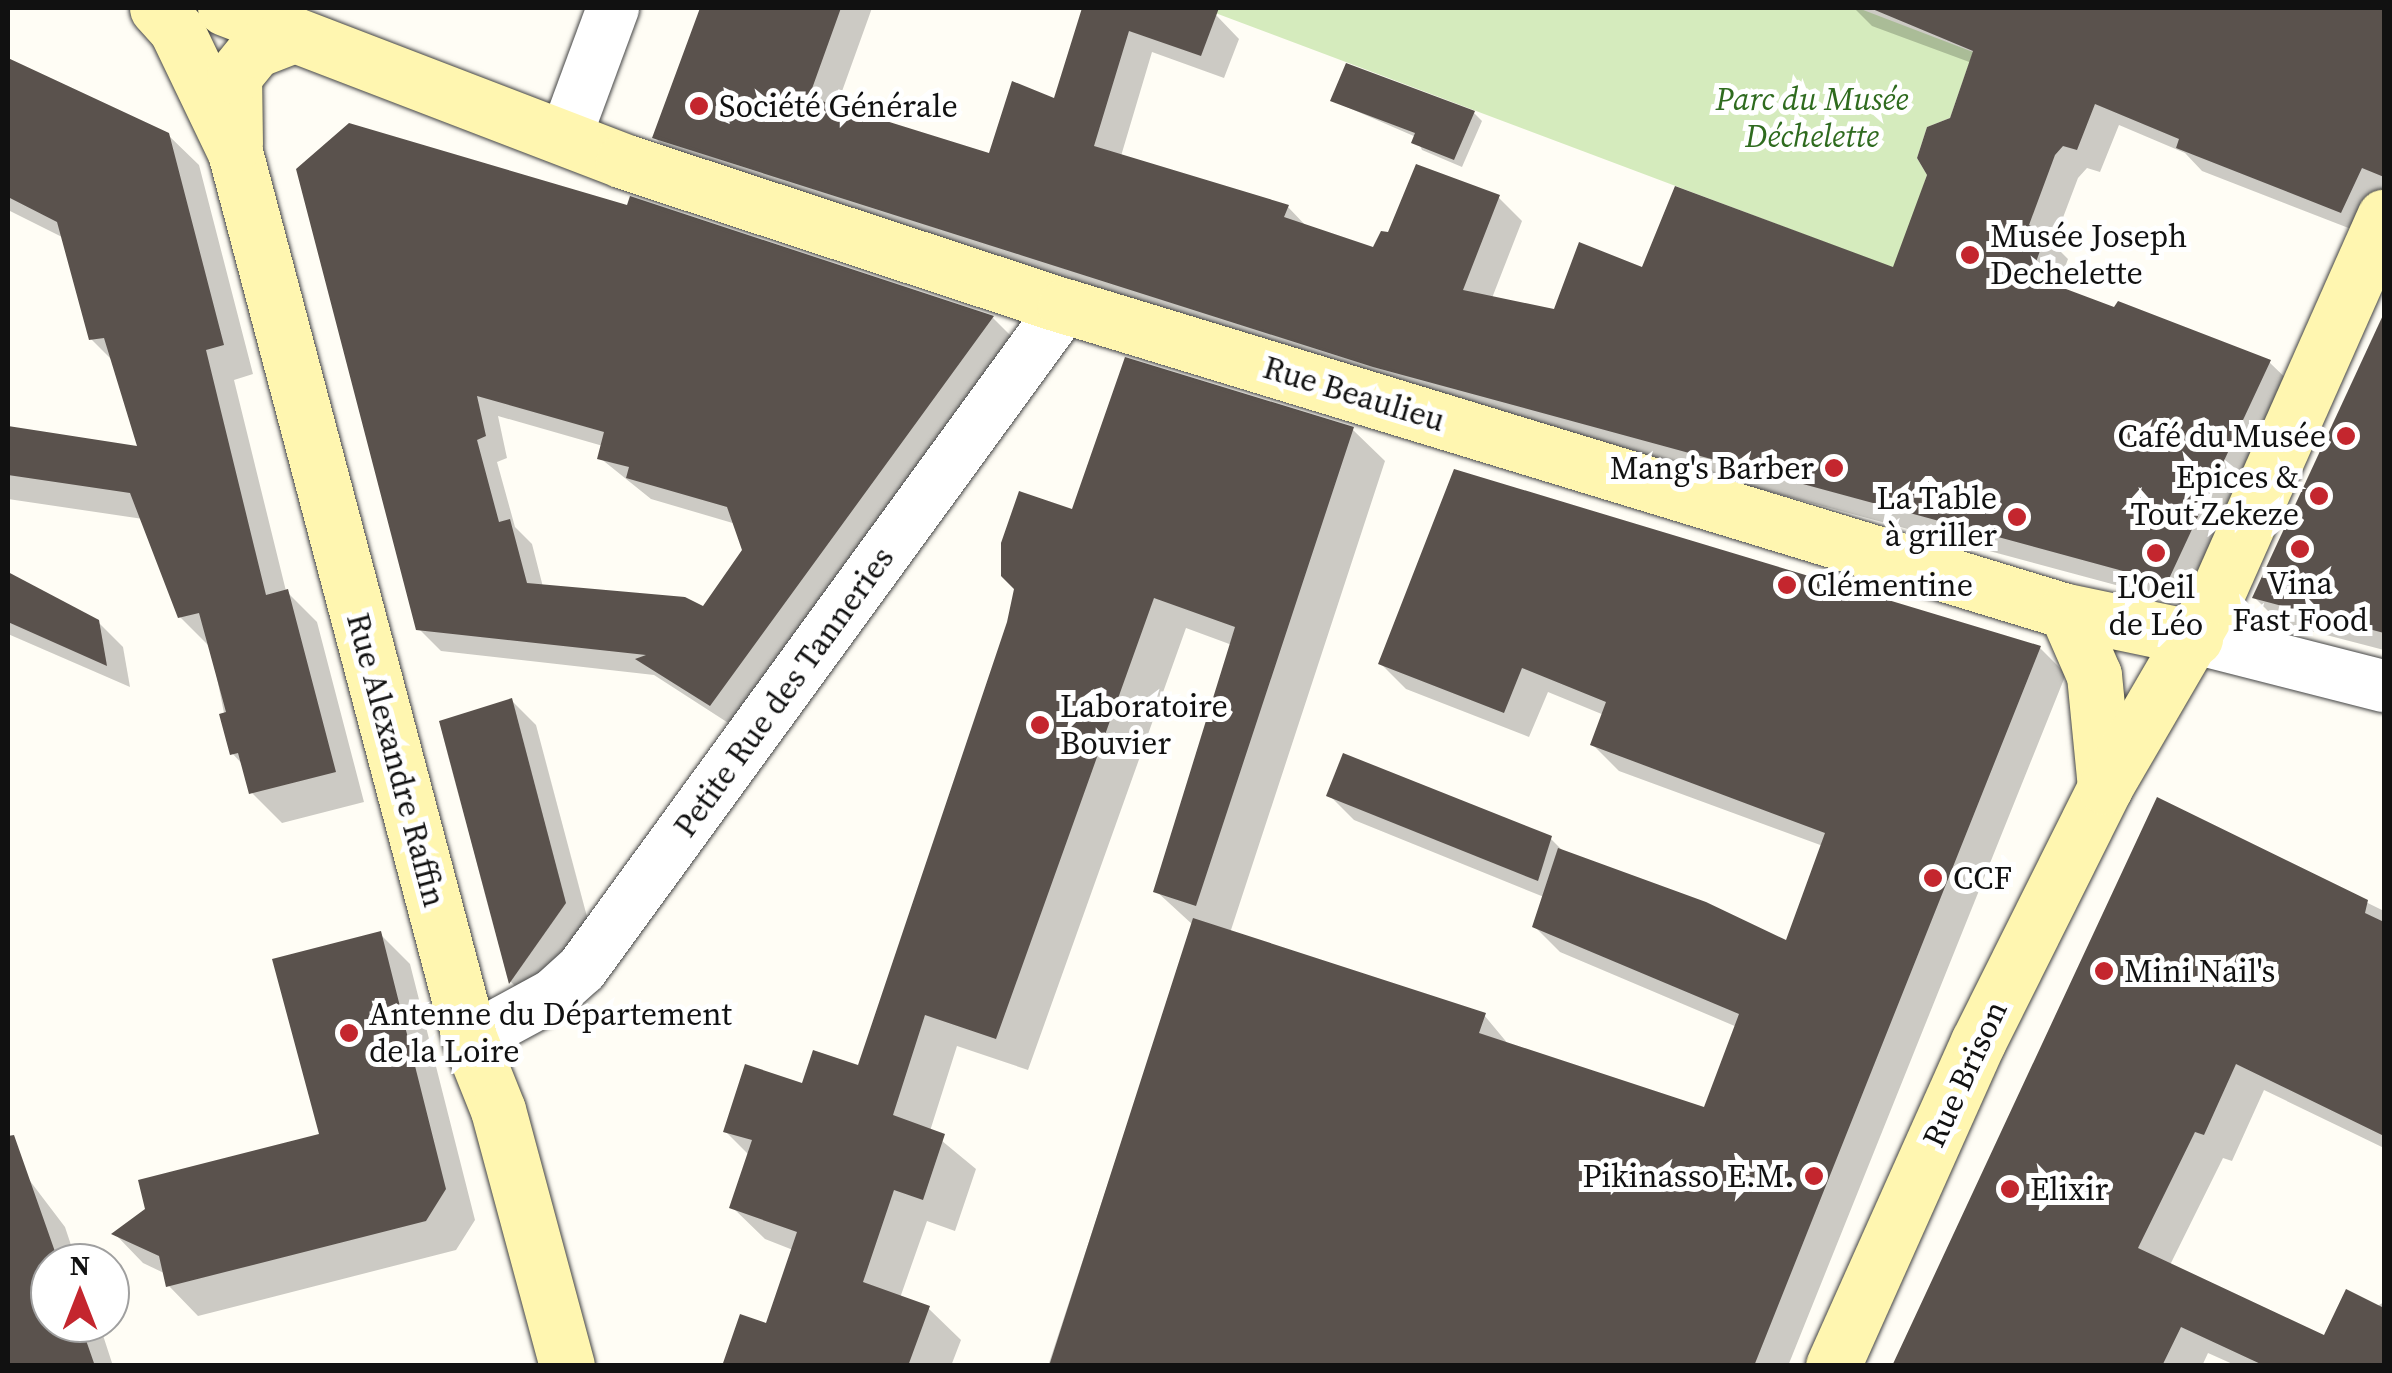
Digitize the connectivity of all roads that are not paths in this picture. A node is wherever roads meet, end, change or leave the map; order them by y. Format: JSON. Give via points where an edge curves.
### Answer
{"nodes":[{"id":1,"x":157,"y":8,"type":"edge"},
{"id":2,"x":225,"y":8,"type":"edge"},
{"id":3,"x":613,"y":8,"type":"edge"},
{"id":4,"x":294,"y":35,"type":"junction"},
{"id":5,"x":542,"y":130,"type":"junction"},
{"id":6,"x":235,"y":152,"type":"junction"},
{"id":7,"x":2384,"y":216,"type":"edge"},
{"id":8,"x":1064,"y":306,"type":"junction"},
{"id":9,"x":2066,"y":611,"type":"junction"},
{"id":10,"x":2195,"y":638,"type":"junction"},
{"id":11,"x":2384,"y":686,"type":"edge"},
{"id":12,"x":2105,"y":787,"type":"junction"},
{"id":13,"x":470,"y":1040,"type":"junction"},
{"id":14,"x":566,"y":1366,"type":"edge"},
{"id":15,"x":1833,"y":1366,"type":"edge"}],
"edges":[{"from":1,"to":6,"type":"street","via":[[176,29]]},
{"from":2,"to":4,"type":"street","name":"Rue Beaulieu"},
{"from":3,"to":5,"type":"street"},
{"from":4,"to":5,"type":"street","name":"Rue Beaulieu"},
{"from":4,"to":6,"type":"street","via":[[255,50],[234,76]]},
{"from":5,"to":8,"type":"street","name":"Rue Beaulieu"},
{"from":6,"to":13,"type":"street","name":"Rue Alexandre Raffin"},
{"from":7,"to":10,"type":"street","name":"Rue Brison"},
{"from":8,"to":9,"type":"street","name":"Rue Beaulieu"},
{"from":8,"to":13,"type":"street","name":"Petite Rue des Tanneries","via":[[582,969],[553,995]]},
{"from":9,"to":10,"type":"street","name":"Rue Beaulieu"},
{"from":9,"to":12,"type":"street","via":[[2094,675]]},
{"from":10,"to":11,"type":"street"},
{"from":10,"to":12,"type":"street","name":"Rue Brison"},
{"from":12,"to":15,"type":"street","name":"Rue Brison","via":[[1978,1042]]},
{"from":13,"to":14,"type":"street","name":"Rue Alexandre Raffin","via":[[498,1110]]}]}
